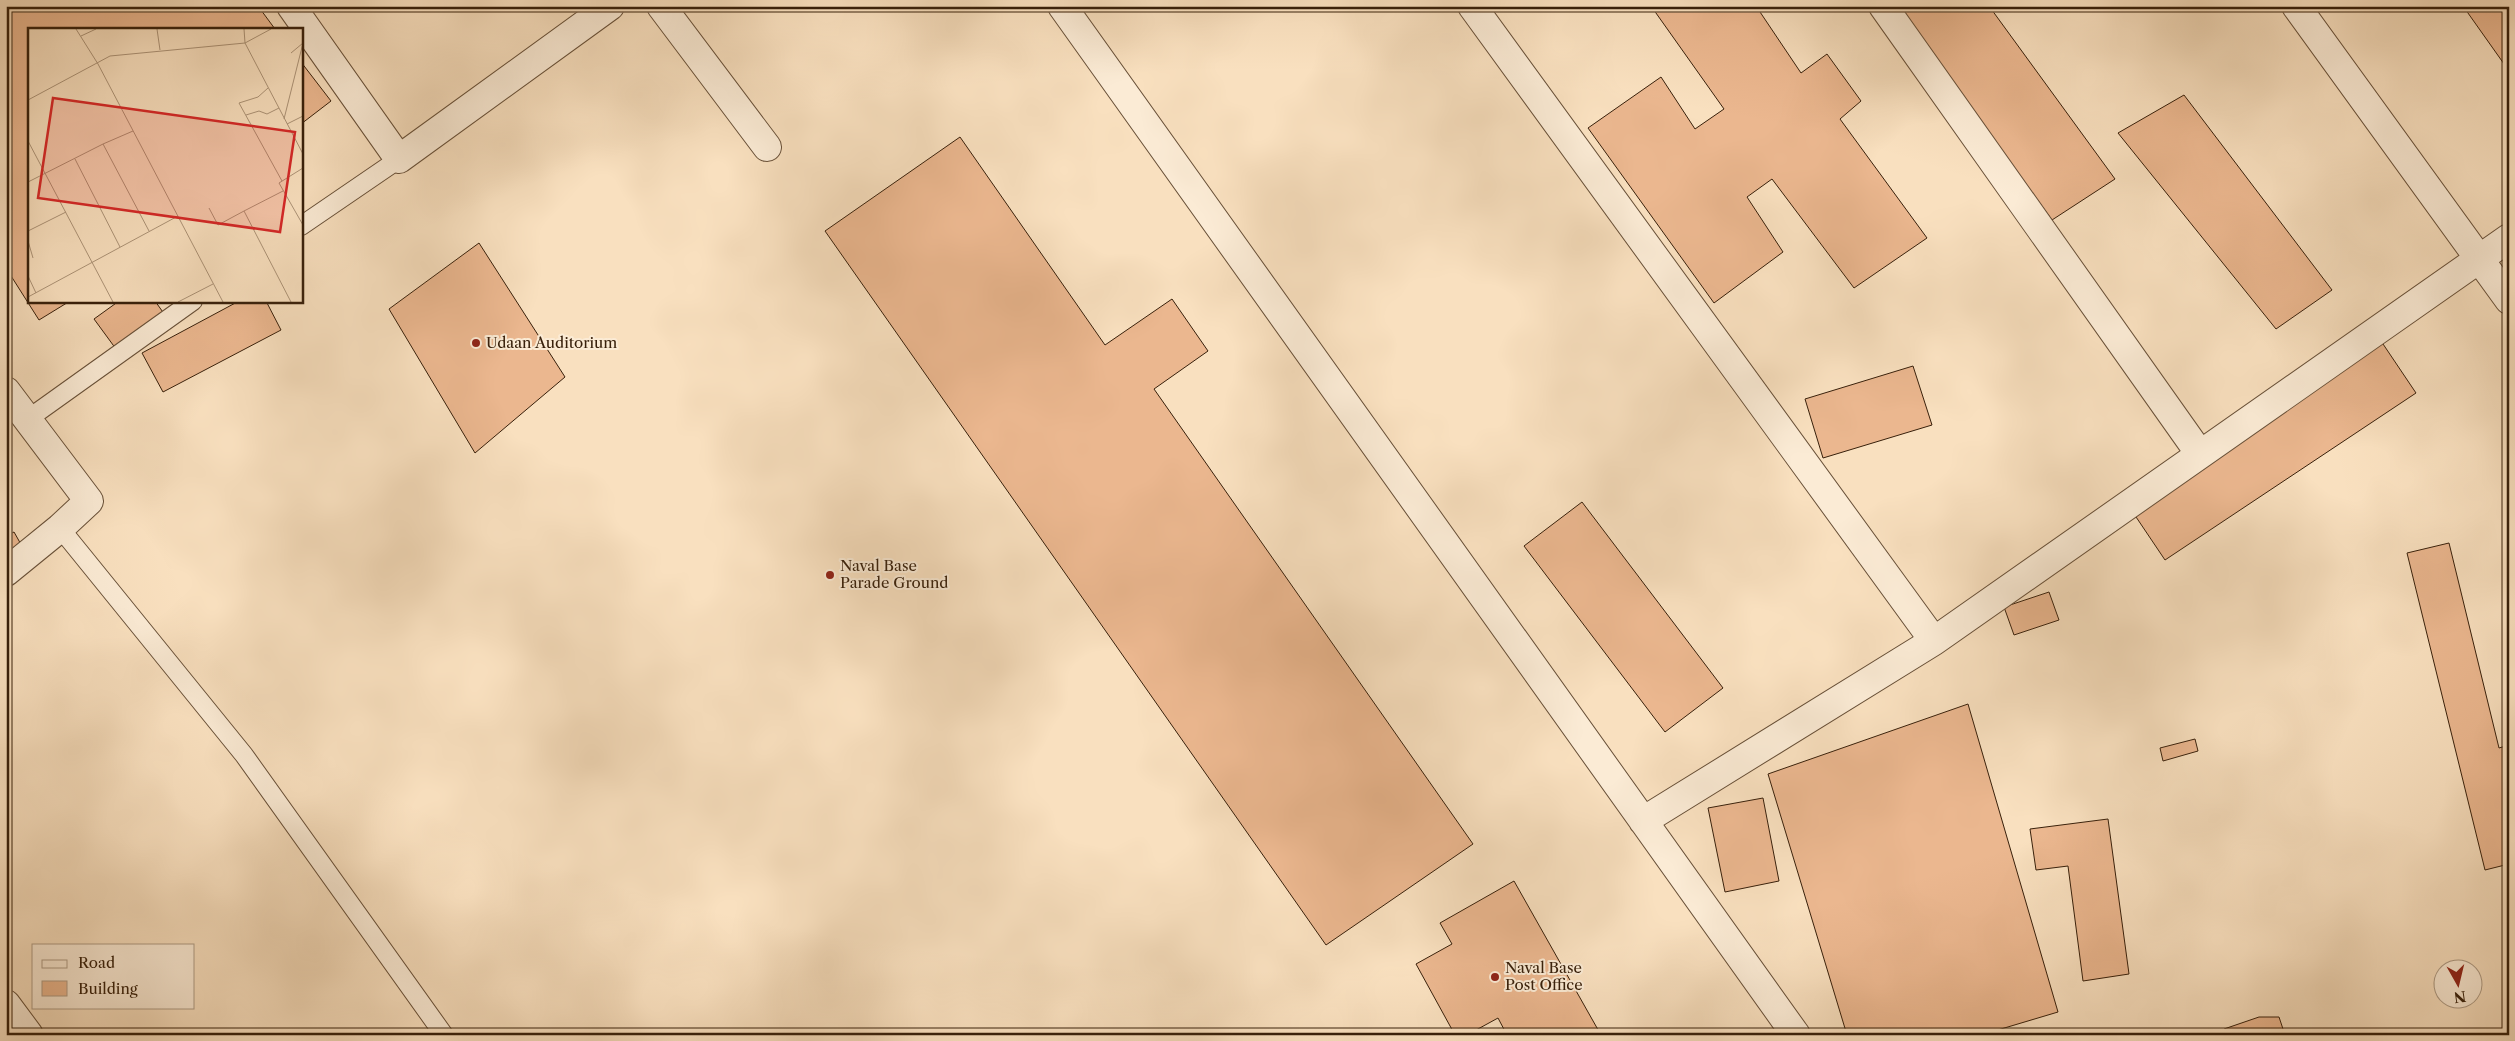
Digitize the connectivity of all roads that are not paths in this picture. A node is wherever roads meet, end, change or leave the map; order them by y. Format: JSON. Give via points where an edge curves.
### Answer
{"nodes":[{"id":1,"x":291,"y":6,"type":"edge"},
{"id":2,"x":610,"y":6,"type":"edge"},
{"id":3,"x":661,"y":6,"type":"edge"},
{"id":4,"x":1472,"y":6,"type":"edge"},
{"id":5,"x":1884,"y":6,"type":"edge"},
{"id":6,"x":2296,"y":6,"type":"edge"},
{"id":7,"x":1074,"y":10,"type":"edge"},
{"id":8,"x":767,"y":147,"type":"dead end"},
{"id":9,"x":399,"y":159,"type":"junction"},
{"id":10,"x":302,"y":225,"type":"edge"},
{"id":11,"x":2509,"y":238,"type":"edge"},
{"id":12,"x":2478,"y":258,"type":"junction"},
{"id":13,"x":2509,"y":300,"type":"edge"},
{"id":14,"x":192,"y":302,"type":"edge"},
{"id":15,"x":6,"y":391,"type":"edge"},
{"id":16,"x":28,"y":420,"type":"junction"},
{"id":17,"x":2200,"y":454,"type":"junction"},
{"id":18,"x":60,"y":528,"type":"junction"},
{"id":19,"x":6,"y":572,"type":"edge"},
{"id":20,"x":1934,"y":641,"type":"junction"},
{"id":21,"x":1643,"y":821,"type":"junction"},
{"id":22,"x":6,"y":1004,"type":"edge"},
{"id":23,"x":29,"y":1035,"type":"edge"},
{"id":24,"x":444,"y":1035,"type":"edge"},
{"id":25,"x":1796,"y":1035,"type":"edge"}],
"edges":[{"from":1,"to":9,"type":"street"},
{"from":2,"to":9,"type":"street"},
{"from":3,"to":8,"type":"street"},
{"from":4,"to":20,"type":"street"},
{"from":5,"to":17,"type":"street"},
{"from":6,"to":12,"type":"street"},
{"from":7,"to":21,"type":"street"},
{"from":9,"to":10,"type":"lane"},
{"from":11,"to":12,"type":"street"},
{"from":12,"to":13,"type":"street"},
{"from":12,"to":17,"type":"street"},
{"from":14,"to":16,"type":"lane"},
{"from":15,"to":16,"type":"street"},
{"from":16,"to":18,"type":"street","via":[[89,501]]},
{"from":17,"to":20,"type":"street"},
{"from":18,"to":19,"type":"street"},
{"from":18,"to":24,"type":"lane","via":[[244,755]]},
{"from":20,"to":21,"type":"street"},
{"from":21,"to":25,"type":"street"},
{"from":22,"to":23,"type":"street"}]}
